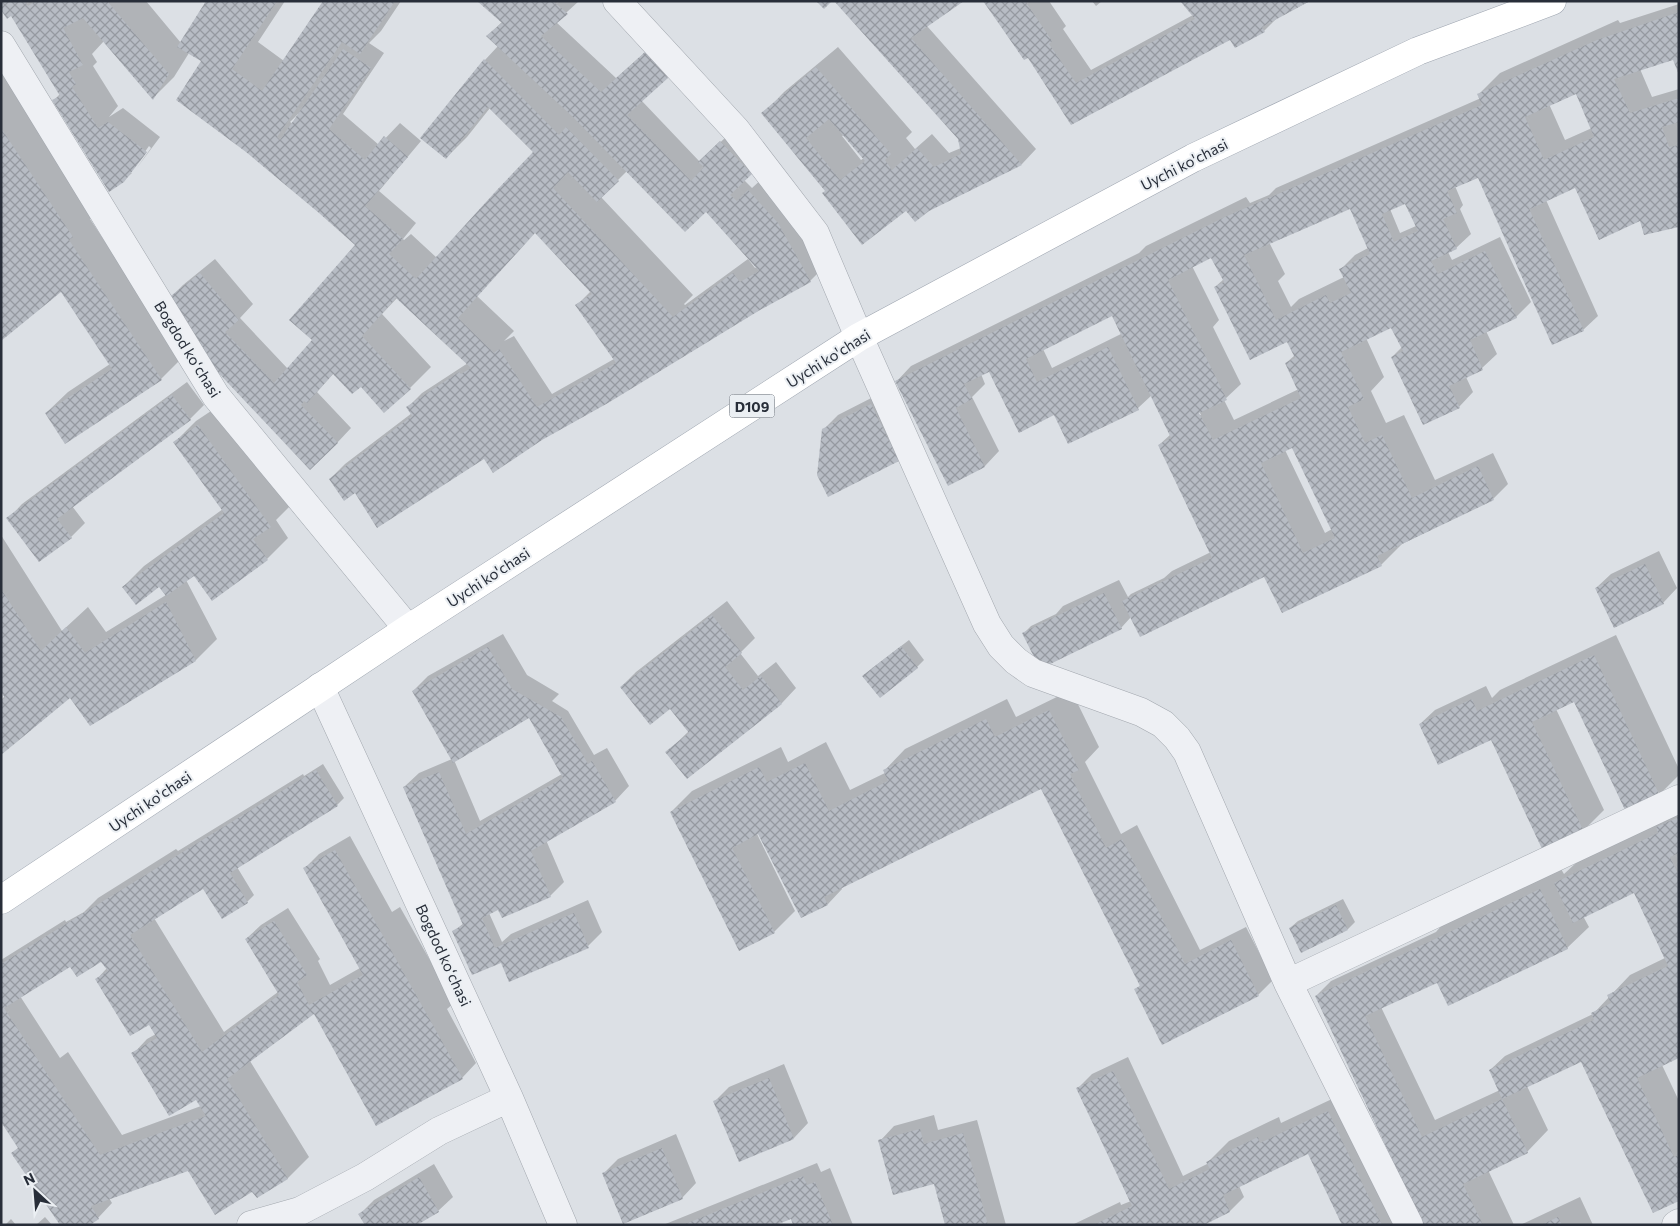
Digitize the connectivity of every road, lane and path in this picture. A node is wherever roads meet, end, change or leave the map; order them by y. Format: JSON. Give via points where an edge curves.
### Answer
{"nodes":[{"id":1,"x":618,"y":1,"type":"edge"},
{"id":2,"x":1552,"y":1,"type":"edge"},
{"id":3,"x":1,"y":45,"type":"edge"},
{"id":4,"x":859,"y":337,"type":"junction"},
{"id":5,"x":408,"y":629,"type":"junction"},
{"id":6,"x":320,"y":687,"type":"junction"},
{"id":7,"x":1679,"y":799,"type":"edge"},
{"id":8,"x":1,"y":900,"type":"edge"},
{"id":9,"x":1288,"y":982,"type":"junction"},
{"id":10,"x":509,"y":1098,"type":"junction"},
{"id":11,"x":251,"y":1225,"type":"edge"},
{"id":12,"x":563,"y":1225,"type":"edge"},
{"id":13,"x":1409,"y":1225,"type":"edge"}],
"edges":[{"from":1,"to":4,"type":"street","via":[[736,130],[815,234]]},
{"from":2,"to":4,"type":"main road","name":"Uychi ko'chasi","number":"D109","via":[[1418,51],[1193,158]]},
{"from":3,"to":5,"type":"street","name":"Bogdod koʻchasi","via":[[216,396]]},
{"from":4,"to":5,"type":"main road","name":"Uychi ko'chasi","number":"D109"},
{"from":4,"to":9,"type":"street","via":[[987,624],[1016,661],[1033,674],[1141,712],[1163,724],[1177,738],[1187,752]]},
{"from":5,"to":6,"type":"main road","name":"Uychi ko'chasi","number":"D109"},
{"from":6,"to":8,"type":"main road","name":"Uychi ko'chasi","number":"D109"},
{"from":6,"to":10,"type":"street","name":"Bogdod koʻchasi"},
{"from":7,"to":9,"type":"street"},
{"from":9,"to":13,"type":"street"},
{"from":10,"to":11,"type":"street","via":[[439,1131],[365,1177],[300,1211]]},
{"from":10,"to":12,"type":"street","name":"Bogdod koʻchasi"}]}
